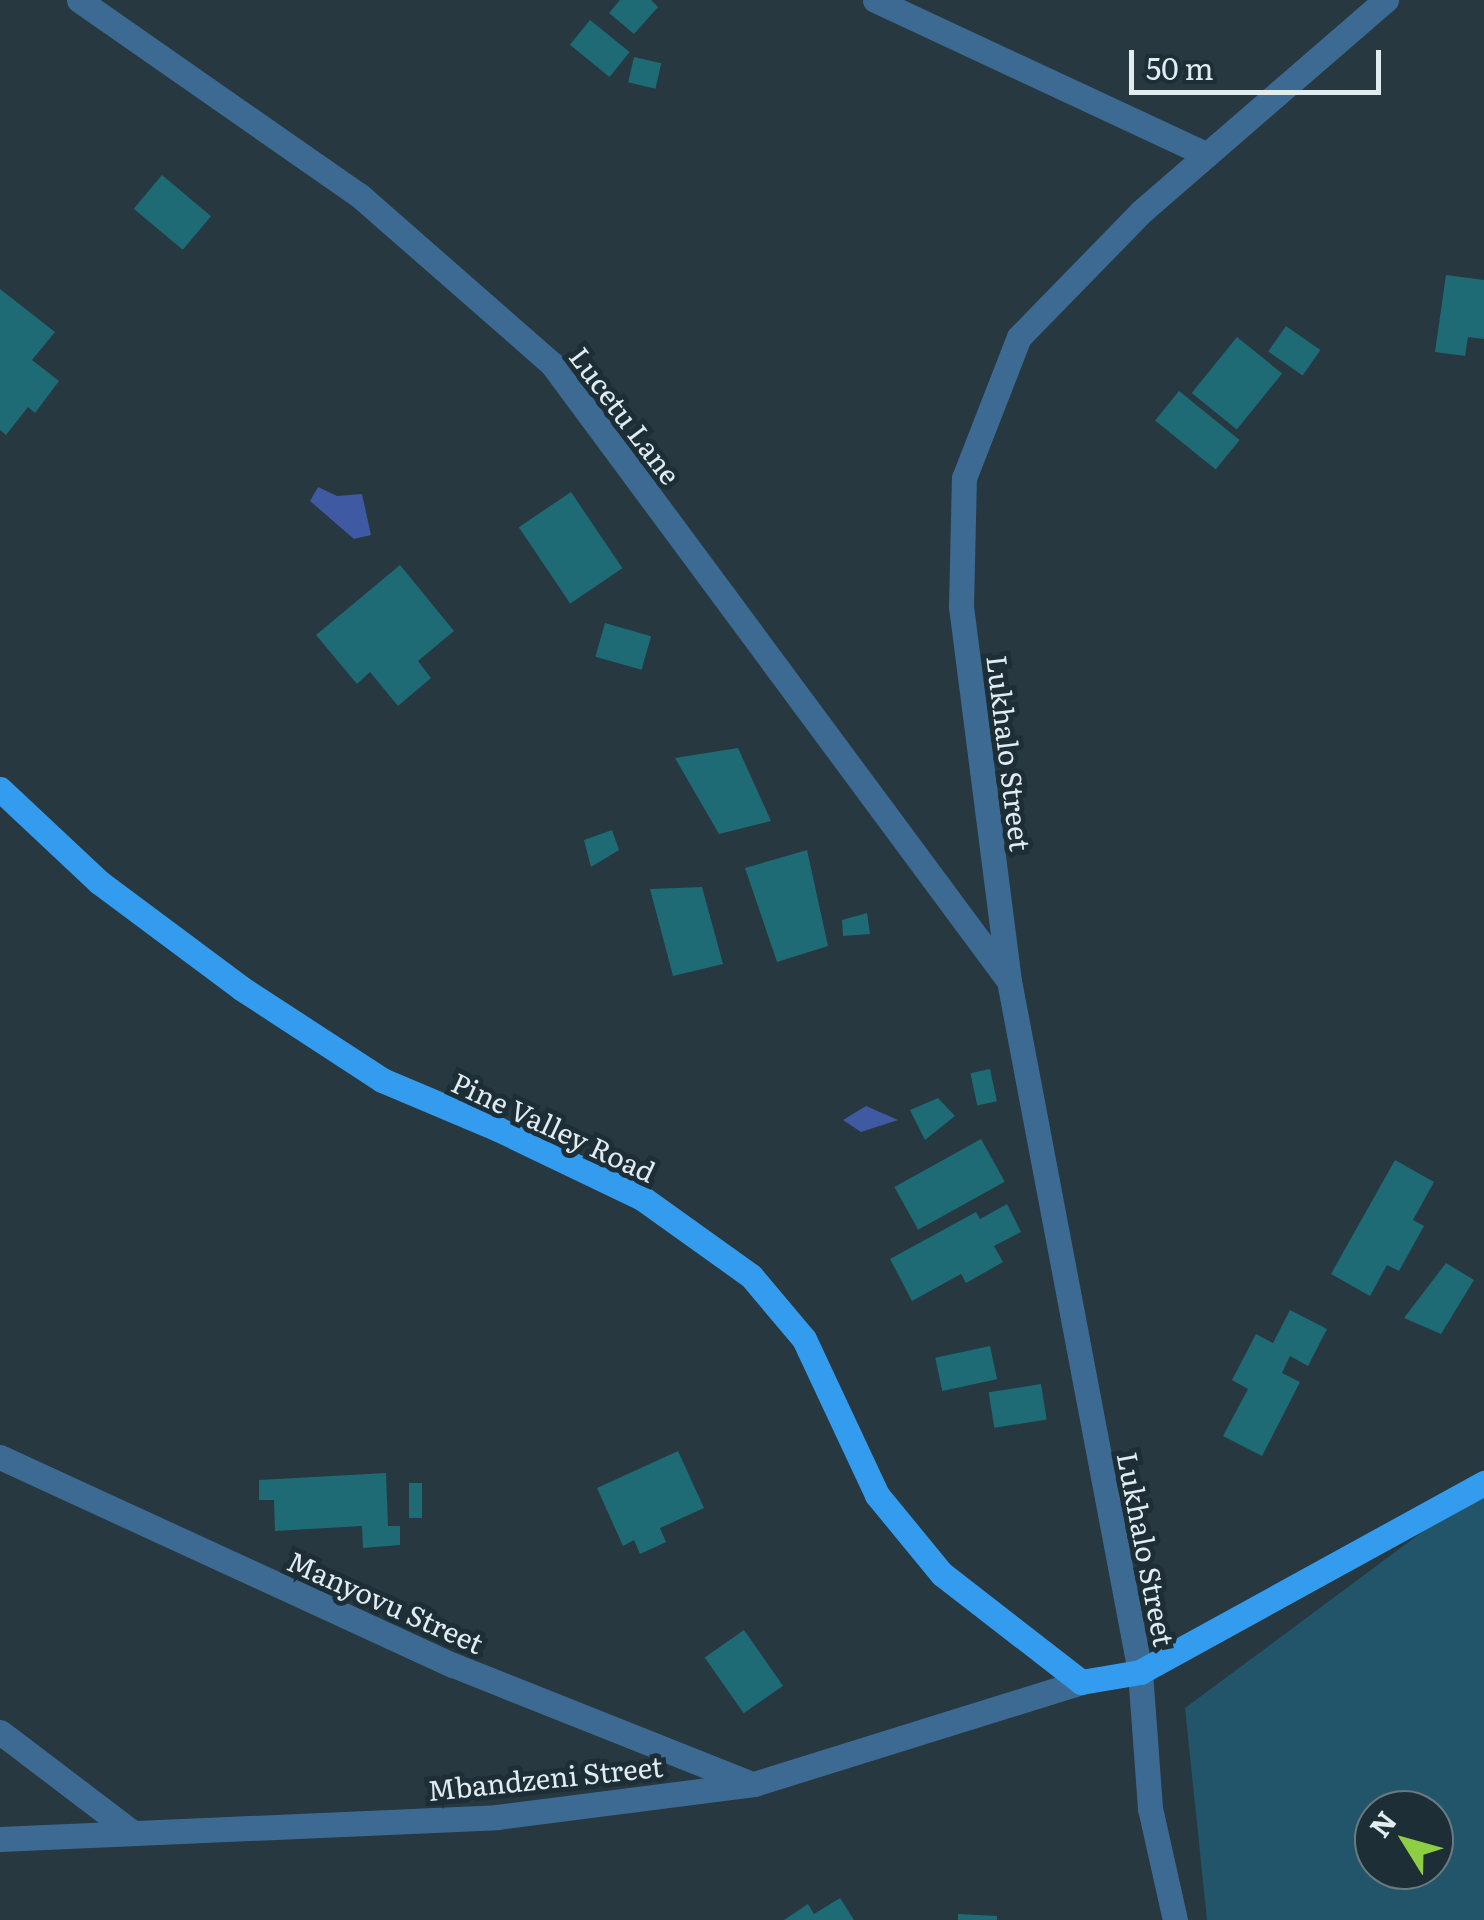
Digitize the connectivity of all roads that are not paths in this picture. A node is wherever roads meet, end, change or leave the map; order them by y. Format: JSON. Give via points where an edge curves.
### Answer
{"nodes":[{"id":1,"x":80,"y":0,"type":"edge"},
{"id":2,"x":875,"y":0,"type":"edge"},
{"id":3,"x":1386,"y":0,"type":"edge"},
{"id":4,"x":1207,"y":155,"type":"junction"},
{"id":5,"x":0,"y":789,"type":"edge"},
{"id":6,"x":1009,"y":981,"type":"junction"},
{"id":7,"x":0,"y":1457,"type":"edge"},
{"id":8,"x":1484,"y":1483,"type":"edge"},
{"id":9,"x":1140,"y":1672,"type":"junction"},
{"id":10,"x":1081,"y":1682,"type":"junction"},
{"id":11,"x":0,"y":1732,"type":"edge"},
{"id":12,"x":754,"y":1784,"type":"junction"},
{"id":13,"x":133,"y":1833,"type":"junction"},
{"id":14,"x":0,"y":1839,"type":"edge"},
{"id":15,"x":1174,"y":1920,"type":"edge"}],
"edges":[{"from":1,"to":6,"type":"street","name":"Lucetu Lane","via":[[358,194],[552,364]]},
{"from":2,"to":4,"type":"street"},
{"from":3,"to":4,"type":"street","name":"Lukhalo Street"},
{"from":4,"to":6,"type":"street","name":"Lukhalo Street","via":[[1142,210],[1020,337],[964,478],[961,607]]},
{"from":5,"to":10,"type":"main road","name":"Pine Valley Road","via":[[99,882],[382,1080],[642,1198],[751,1276],[804,1339],[877,1495],[942,1574]]},
{"from":6,"to":9,"type":"street","name":"Lukhalo Street"},
{"from":7,"to":12,"type":"street","name":"Manyovu Street","via":[[453,1665]]},
{"from":8,"to":9,"type":"main road"},
{"from":9,"to":10,"type":"main road"},
{"from":9,"to":15,"type":"street","name":"Lukhalo Street","via":[[1150,1808]]},
{"from":10,"to":12,"type":"street","name":"Mbandzeni Street"},
{"from":11,"to":13,"type":"street"},
{"from":12,"to":13,"type":"street","name":"Mbandzeni Street","via":[[497,1817]]},
{"from":13,"to":14,"type":"street","name":"Mbandzeni Street"}]}
